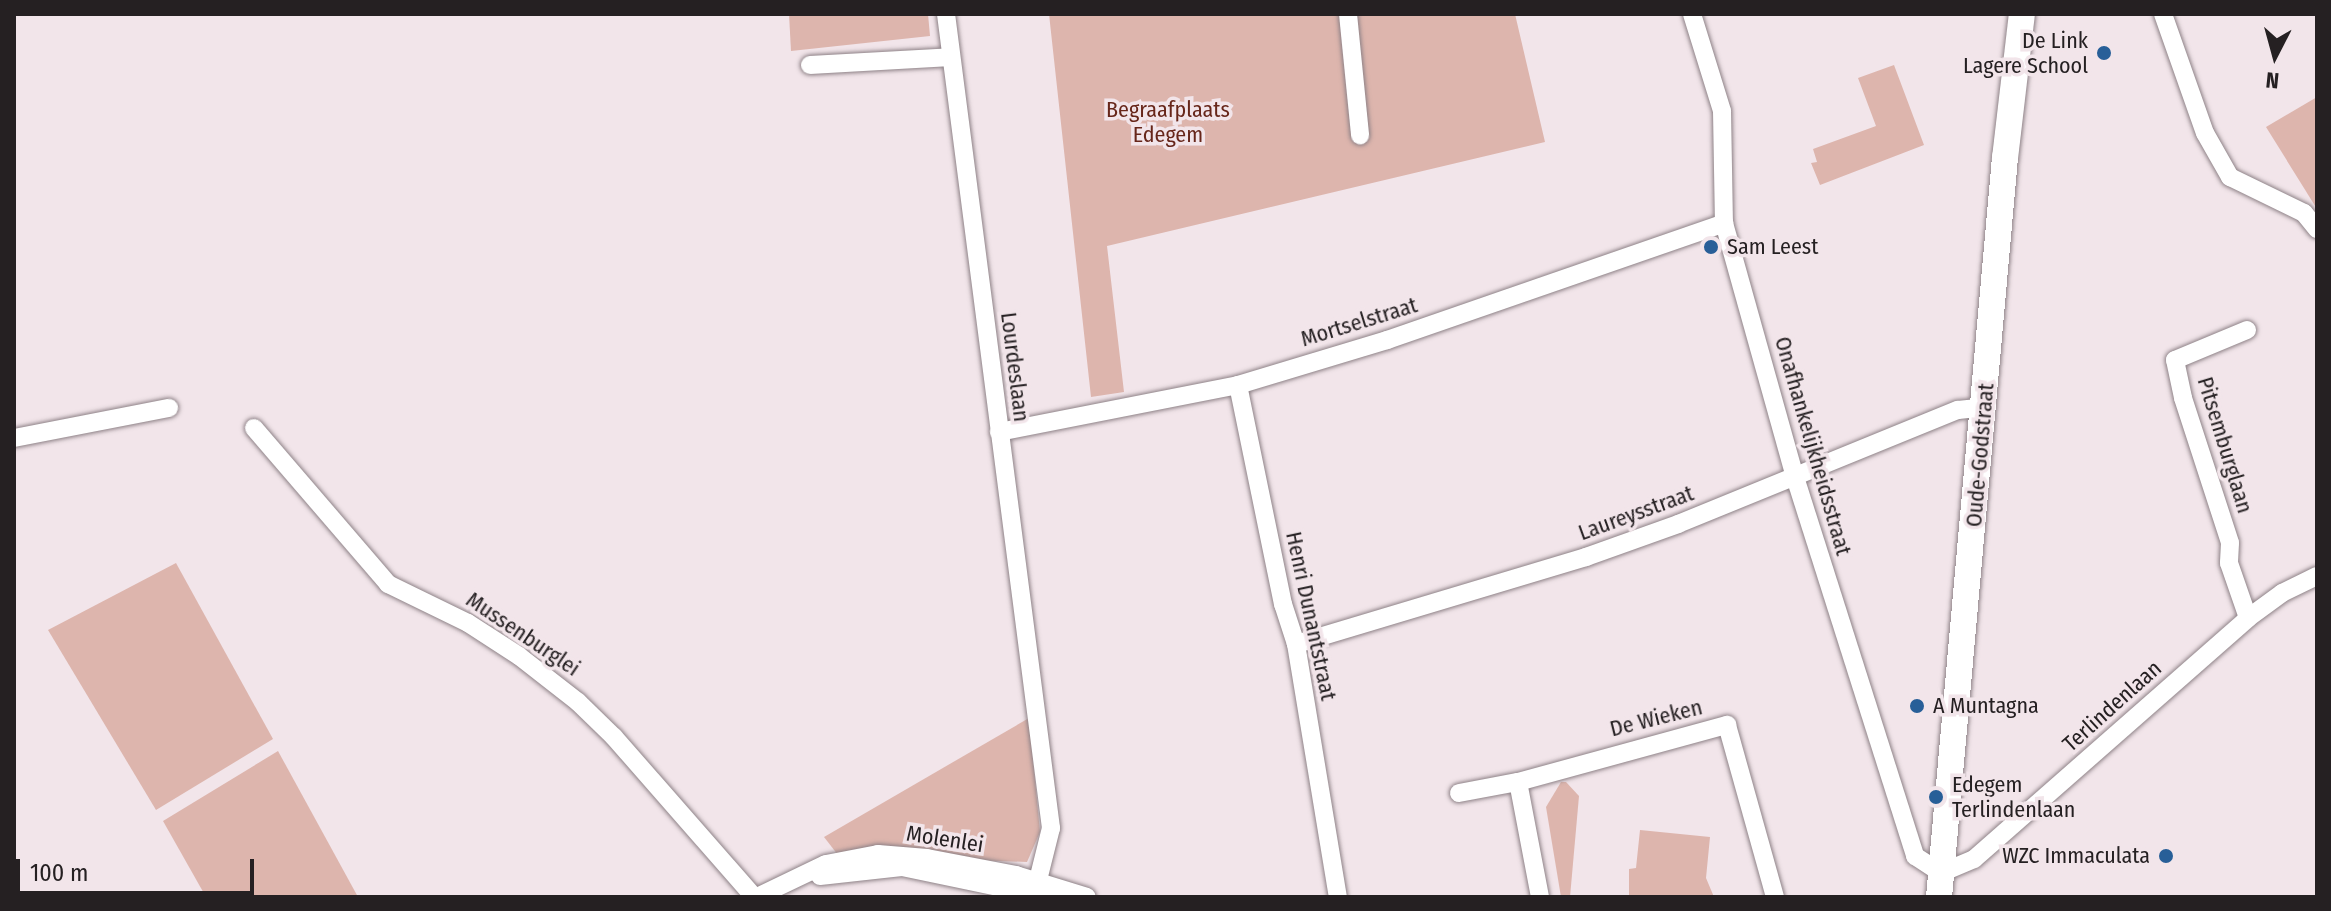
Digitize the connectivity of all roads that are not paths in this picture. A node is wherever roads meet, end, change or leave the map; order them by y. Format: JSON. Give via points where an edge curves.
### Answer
{"nodes":[{"id":1,"x":946,"y":14,"type":"edge"},
{"id":2,"x":1348,"y":14,"type":"edge"},
{"id":3,"x":1692,"y":14,"type":"edge"},
{"id":4,"x":2022,"y":14,"type":"edge"},
{"id":5,"x":2163,"y":14,"type":"edge"},
{"id":6,"x":951,"y":57,"type":"junction"},
{"id":7,"x":810,"y":65,"type":"dead end"},
{"id":8,"x":1360,"y":135,"type":"dead end"},
{"id":9,"x":1724,"y":223,"type":"junction"},
{"id":10,"x":2317,"y":229,"type":"edge"},
{"id":11,"x":2247,"y":330,"type":"dead end"},
{"id":12,"x":1238,"y":385,"type":"junction"},
{"id":13,"x":1985,"y":407,"type":"junction"},
{"id":14,"x":169,"y":408,"type":"dead end"},
{"id":15,"x":254,"y":428,"type":"dead end"},
{"id":16,"x":999,"y":432,"type":"junction"},
{"id":17,"x":14,"y":438,"type":"edge"},
{"id":18,"x":1795,"y":477,"type":"junction"},
{"id":19,"x":2317,"y":576,"type":"edge"},
{"id":20,"x":2248,"y":618,"type":"junction"},
{"id":21,"x":1296,"y":644,"type":"junction"},
{"id":22,"x":1518,"y":782,"type":"junction"},
{"id":23,"x":1459,"y":793,"type":"dead end"},
{"id":24,"x":1330,"y":859,"type":"junction"},
{"id":25,"x":956,"y":870,"type":"junction"},
{"id":26,"x":1940,"y":885,"type":"edge"},
{"id":27,"x":1042,"y":889,"type":"edge"},
{"id":28,"x":756,"y":897,"type":"edge"},
{"id":29,"x":953,"y":897,"type":"edge"},
{"id":30,"x":1087,"y":897,"type":"edge"},
{"id":31,"x":1322,"y":897,"type":"edge"},
{"id":32,"x":1338,"y":897,"type":"edge"},
{"id":33,"x":1540,"y":897,"type":"edge"},
{"id":34,"x":1775,"y":897,"type":"edge"}],
"edges":[{"from":1,"to":6,"type":"street","name":"Lourdeslaan"},
{"from":2,"to":8,"type":"street"},
{"from":3,"to":9,"type":"street","name":"Onafhankelijkheidsstraat","via":[[1722,111]]},
{"from":4,"to":13,"type":"street","name":"Oude-Godstraat"},
{"from":5,"to":10,"type":"street","via":[[2205,133],[2230,177],[2304,213]]},
{"from":6,"to":7,"type":"street"},
{"from":6,"to":16,"type":"street","name":"Lourdeslaan"},
{"from":9,"to":12,"type":"street","name":"Mortselstraat","via":[[1387,340]]},
{"from":9,"to":18,"type":"street","name":"Onafhankelijkheidsstraat"},
{"from":11,"to":20,"type":"street","name":"Pitsemburglaan","via":[[2175,360]]},
{"from":12,"to":16,"type":"street","name":"Mortselstraat"},
{"from":12,"to":21,"type":"street","name":"Henri Dunantstraat"},
{"from":13,"to":18,"type":"street","name":"Laureysstraat","via":[[1958,410]]},
{"from":13,"to":26,"type":"street","name":"Oude-Godstraat"},
{"from":14,"to":17,"type":"street"},
{"from":15,"to":28,"type":"street","name":"Mussenburglei","via":[[388,584],[468,623],[578,702]]},
{"from":16,"to":27,"type":"street","name":"Lourdeslaan","via":[[1051,828]]},
{"from":18,"to":21,"type":"street","name":"Laureysstraat","via":[[1586,557]]},
{"from":18,"to":26,"type":"street","name":"Onafhankelijkheidsstraat","via":[[1915,856]]},
{"from":19,"to":20,"type":"street","name":"Terlindenlaan"},
{"from":20,"to":26,"type":"street","name":"Terlindenlaan","via":[[2022,820]]},
{"from":21,"to":24,"type":"street","name":"Henri Dunantstraat"},
{"from":22,"to":23,"type":"street","name":"De Wieken"},
{"from":22,"to":33,"type":"street"},
{"from":22,"to":34,"type":"street","name":"De Wieken","via":[[1727,725]]},
{"from":24,"to":31,"type":"street","name":"Henri Dunantstraat"},
{"from":24,"to":32,"type":"street","name":"Henri Dunantstraat"},
{"from":25,"to":27,"type":"street"},
{"from":25,"to":28,"type":"street","via":[[902,867],[797,879]]},
{"from":25,"to":29,"type":"street"},
{"from":27,"to":30,"type":"street"}]}
